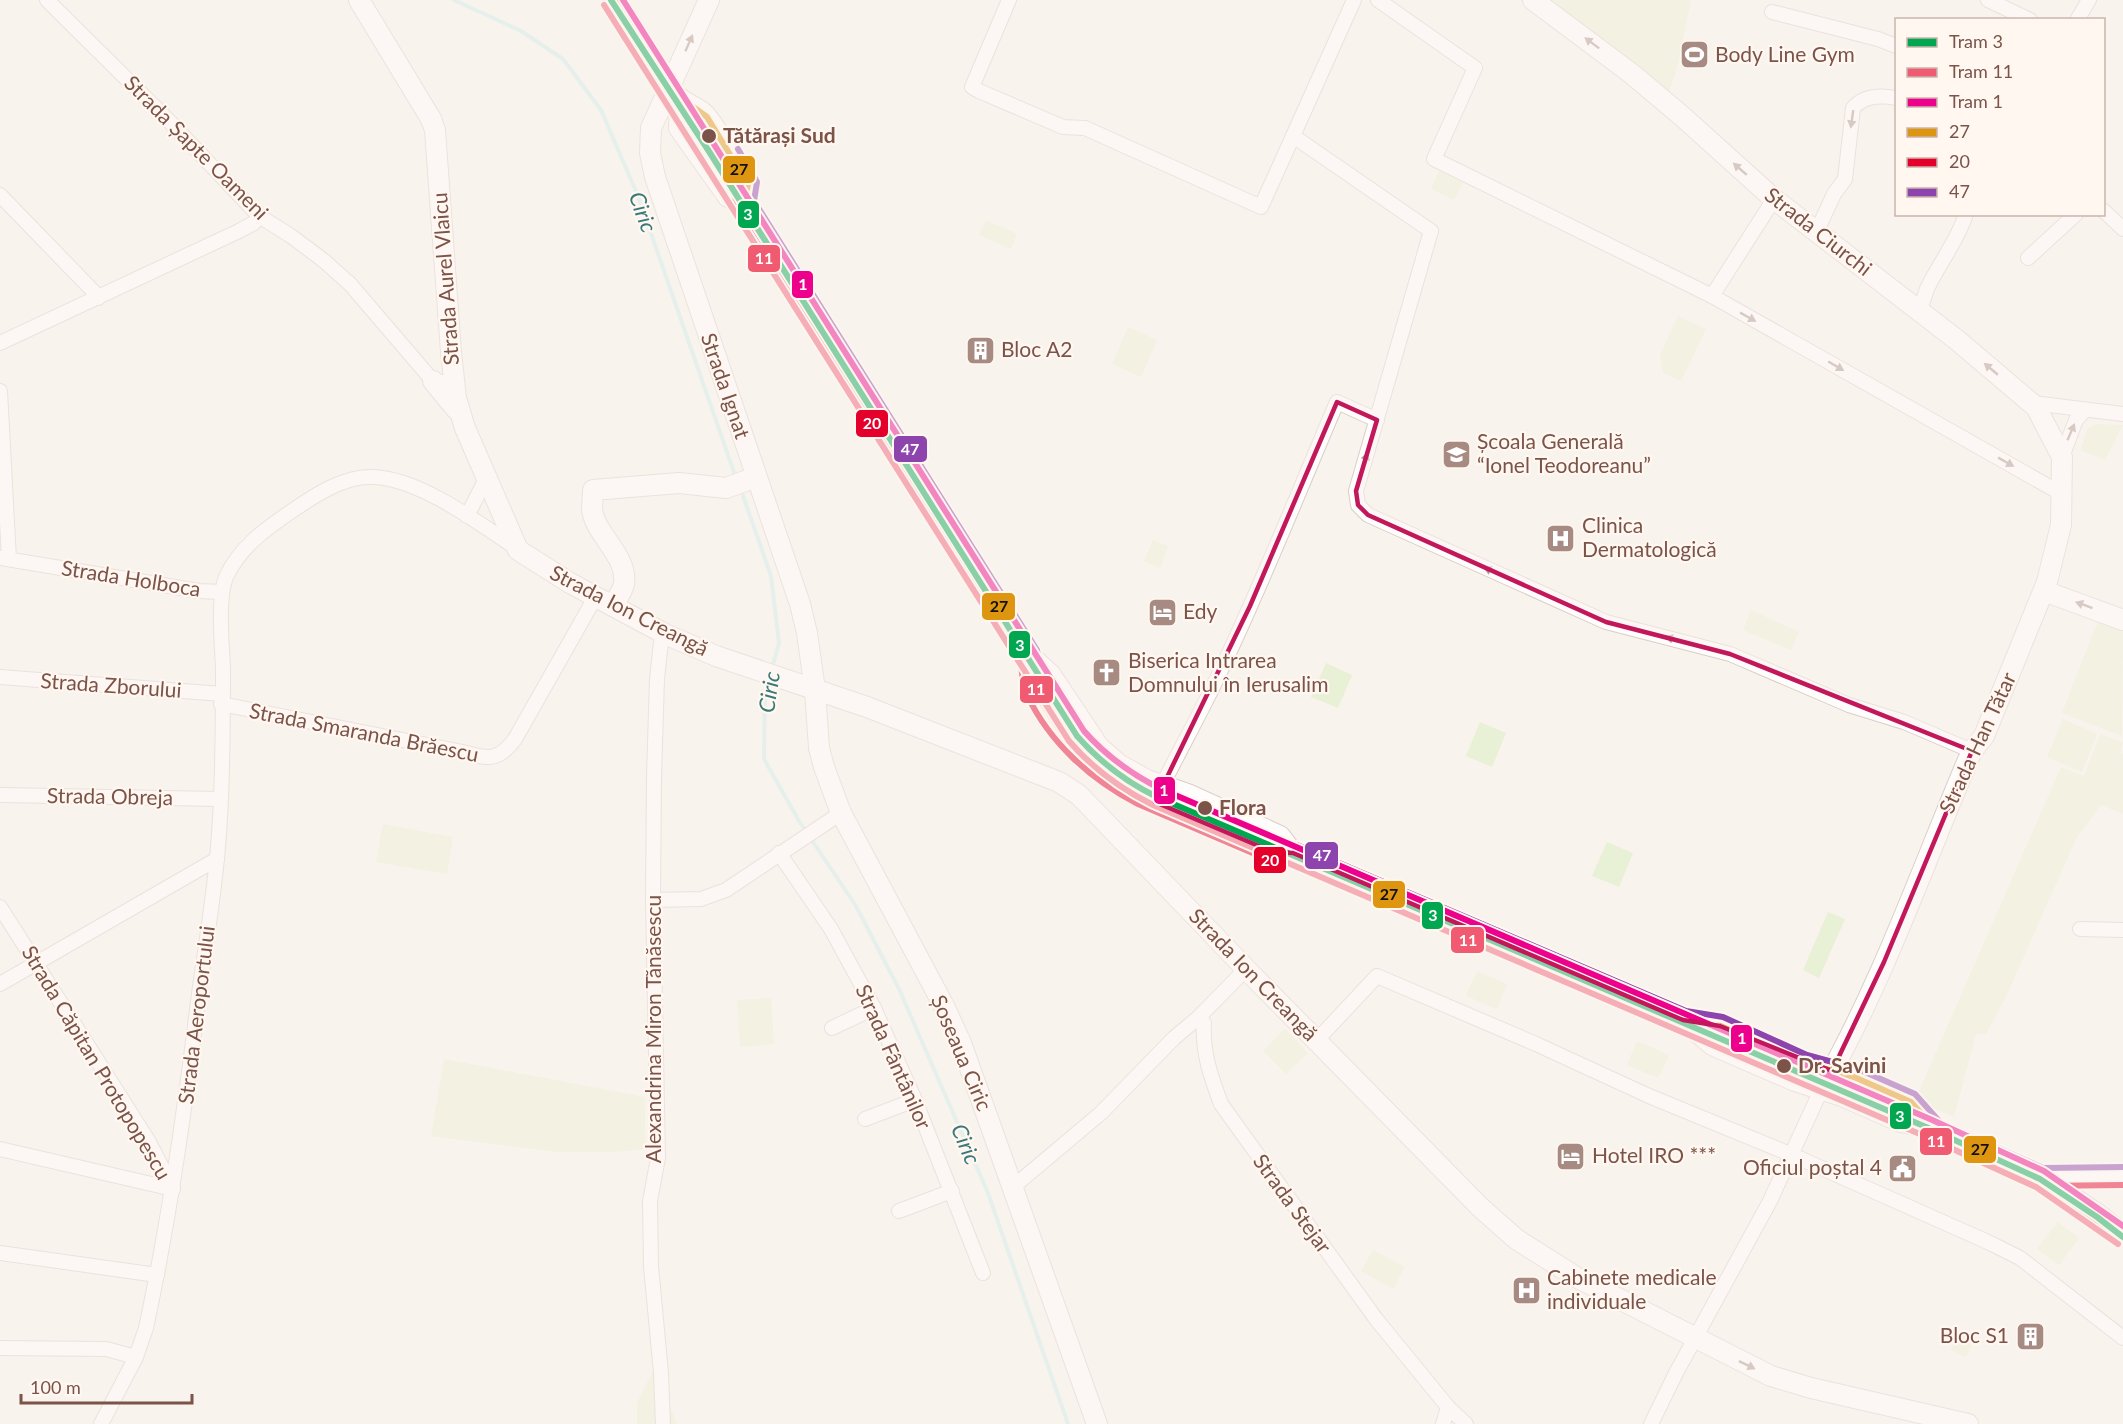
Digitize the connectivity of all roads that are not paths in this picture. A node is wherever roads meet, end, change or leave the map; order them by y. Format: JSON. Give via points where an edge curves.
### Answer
{"nodes":[{"id":1,"x":47,"y":0,"type":"edge"},
{"id":2,"x":351,"y":0,"type":"edge"},
{"id":3,"x":709,"y":0,"type":"edge"},
{"id":4,"x":1009,"y":0,"type":"edge"},
{"id":5,"x":1354,"y":0,"type":"edge"},
{"id":6,"x":1378,"y":0,"type":"edge"},
{"id":7,"x":1533,"y":0,"type":"edge"},
{"id":8,"x":1988,"y":0,"type":"edge"},
{"id":9,"x":2089,"y":0,"type":"edge"},
{"id":10,"x":619,"y":4,"type":"edge"},
{"id":11,"x":364,"y":5,"type":"edge"},
{"id":12,"x":1772,"y":12,"type":"dead end"},
{"id":13,"x":2026,"y":18,"type":"edge"},
{"id":14,"x":2078,"y":18,"type":"edge"},
{"id":15,"x":1895,"y":46,"type":"edge"},
{"id":16,"x":672,"y":90,"type":"junction"},
{"id":17,"x":1895,"y":98,"type":"edge"},
{"id":18,"x":1293,"y":136,"type":"junction"},
{"id":19,"x":0,"y":195,"type":"edge"},
{"id":20,"x":1774,"y":199,"type":"junction"},
{"id":21,"x":744,"y":203,"type":"junction"},
{"id":22,"x":2105,"y":213,"type":"edge"},
{"id":23,"x":260,"y":216,"type":"junction"},
{"id":24,"x":1965,"y":216,"type":"edge"},
{"id":25,"x":2074,"y":216,"type":"edge"},
{"id":26,"x":2123,"y":229,"type":"edge"},
{"id":27,"x":1816,"y":232,"type":"junction"},
{"id":28,"x":2028,"y":258,"type":"dead end"},
{"id":29,"x":1712,"y":296,"type":"junction"},
{"id":30,"x":98,"y":298,"type":"junction"},
{"id":31,"x":1918,"y":311,"type":"junction"},
{"id":32,"x":0,"y":344,"type":"edge"},
{"id":33,"x":451,"y":357,"type":"junction"},
{"id":34,"x":431,"y":379,"type":"junction"},
{"id":35,"x":453,"y":381,"type":"junction"},
{"id":36,"x":0,"y":391,"type":"edge"},
{"id":37,"x":2036,"y":407,"type":"junction"},
{"id":38,"x":2085,"y":410,"type":"junction"},
{"id":39,"x":461,"y":413,"type":"junction"},
{"id":40,"x":2123,"y":414,"type":"edge"},
{"id":41,"x":1377,"y":420,"type":"junction"},
{"id":42,"x":2062,"y":457,"type":"junction"},
{"id":43,"x":486,"y":479,"type":"junction"},
{"id":44,"x":751,"y":479,"type":"junction"},
{"id":45,"x":2062,"y":494,"type":"junction"},
{"id":46,"x":467,"y":516,"type":"junction"},
{"id":47,"x":518,"y":550,"type":"junction"},
{"id":48,"x":4,"y":558,"type":"edge"},
{"id":49,"x":2044,"y":591,"type":"junction"},
{"id":50,"x":222,"y":592,"type":"junction"},
{"id":51,"x":605,"y":601,"type":"junction"},
{"id":52,"x":2123,"y":620,"type":"edge"},
{"id":53,"x":665,"y":634,"type":"junction"},
{"id":54,"x":0,"y":677,"type":"edge"},
{"id":55,"x":815,"y":690,"type":"junction"},
{"id":56,"x":222,"y":699,"type":"junction"},
{"id":57,"x":1972,"y":751,"type":"junction"},
{"id":58,"x":1158,"y":794,"type":"junction"},
{"id":59,"x":0,"y":795,"type":"edge"},
{"id":60,"x":220,"y":799,"type":"junction"},
{"id":61,"x":835,"y":816,"type":"junction"},
{"id":62,"x":783,"y":850,"type":"junction"},
{"id":63,"x":217,"y":859,"type":"junction"},
{"id":64,"x":653,"y":900,"type":"junction"},
{"id":65,"x":0,"y":907,"type":"edge"},
{"id":66,"x":2080,"y":929,"type":"dead end"},
{"id":67,"x":2123,"y":930,"type":"edge"},
{"id":68,"x":36,"y":964,"type":"junction"},
{"id":69,"x":1246,"y":969,"type":"junction"},
{"id":70,"x":0,"y":984,"type":"edge"},
{"id":71,"x":874,"y":1008,"type":"junction"},
{"id":72,"x":1199,"y":1017,"type":"junction"},
{"id":73,"x":1683,"y":1020,"type":"junction"},
{"id":74,"x":832,"y":1028,"type":"dead end"},
{"id":75,"x":1317,"y":1040,"type":"junction"},
{"id":76,"x":1832,"y":1071,"type":"junction"},
{"id":77,"x":1821,"y":1090,"type":"junction"},
{"id":78,"x":915,"y":1100,"type":"junction"},
{"id":79,"x":865,"y":1119,"type":"dead end"},
{"id":80,"x":1935,"y":1129,"type":"junction"},
{"id":81,"x":0,"y":1138,"type":"edge"},
{"id":82,"x":4,"y":1150,"type":"edge"},
{"id":83,"x":1790,"y":1154,"type":"junction"},
{"id":84,"x":2123,"y":1176,"type":"edge"},
{"id":85,"x":2041,"y":1177,"type":"junction"},
{"id":86,"x":1012,"y":1185,"type":"junction"},
{"id":87,"x":173,"y":1189,"type":"junction"},
{"id":88,"x":952,"y":1191,"type":"junction"},
{"id":89,"x":899,"y":1211,"type":"dead end"},
{"id":90,"x":2123,"y":1234,"type":"edge"},
{"id":91,"x":0,"y":1253,"type":"edge"},
{"id":92,"x":983,"y":1273,"type":"dead end"},
{"id":93,"x":157,"y":1275,"type":"junction"},
{"id":94,"x":1695,"y":1338,"type":"junction"},
{"id":95,"x":2123,"y":1338,"type":"edge"},
{"id":96,"x":0,"y":1348,"type":"edge"},
{"id":97,"x":136,"y":1357,"type":"junction"},
{"id":98,"x":1448,"y":1407,"type":"junction"},
{"id":99,"x":101,"y":1424,"type":"edge"},
{"id":100,"x":663,"y":1424,"type":"edge"},
{"id":101,"x":1097,"y":1424,"type":"edge"},
{"id":102,"x":1443,"y":1424,"type":"edge"},
{"id":103,"x":1466,"y":1424,"type":"edge"},
{"id":104,"x":1651,"y":1424,"type":"edge"},
{"id":105,"x":1968,"y":1424,"type":"edge"}],
"edges":[{"from":1,"to":23,"type":"street","name":"Strada Șapte Oameni"},
{"from":2,"to":11,"type":"street","name":"Strada Aurel Vlaicu"},
{"from":16,"to":3,"type":"street","one_way":true},
{"from":4,"to":18,"type":"street","via":[[972,87],[979,91],[1063,127],[1085,128],[1261,207]]},
{"from":5,"to":18,"type":"street"},
{"from":6,"to":29,"type":"street","via":[[1475,68],[1434,159]]},
{"from":20,"to":7,"type":"street","name":"Strada Ciurchi","one_way":true,"via":[[1613,59]]},
{"from":8,"to":13,"type":"street"},
{"from":9,"to":14,"type":"street"},
{"from":10,"to":16,"type":"street"},
{"from":11,"to":33,"type":"street","name":"Strada Aurel Vlaicu","via":[[435,130]]},
{"from":12,"to":15,"type":"street"},
{"from":16,"to":21,"type":"street","via":[[680,107],[679,128],[728,197]]},
{"from":16,"to":21,"type":"street","via":[[684,104],[703,113],[730,154],[748,184]]},
{"from":16,"to":44,"type":"street","name":"Strada Ignat","via":[[651,128],[653,169]]},
{"from":17,"to":27,"type":"street","one_way":true,"via":[[1870,97],[1853,108],[1845,179]]},
{"from":18,"to":41,"type":"street","via":[[1431,231]]},
{"from":19,"to":30,"type":"street"},
{"from":20,"to":27,"type":"street","name":"Strada Ciurchi"},
{"from":20,"to":29,"type":"street"},
{"from":21,"to":58,"type":"street","via":[[1029,655],[1034,690],[1068,741],[1123,786]]},
{"from":22,"to":26,"type":"street"},
{"from":23,"to":30,"type":"street","via":[[254,223]]},
{"from":23,"to":34,"type":"street","name":"Strada Șapte Oameni","via":[[323,260],[350,285]]},
{"from":24,"to":31,"type":"street"},
{"from":25,"to":28,"type":"street"},
{"from":27,"to":31,"type":"street","name":"Strada Ciurchi"},
{"from":29,"to":45,"type":"street","one_way":true},
{"from":30,"to":32,"type":"street"},
{"from":37,"to":31,"type":"street","name":"Strada Ciurchi","one_way":true},
{"from":33,"to":34,"type":"street","via":[[446,368]]},
{"from":33,"to":35,"type":"street","name":"Strada Aurel Vlaicu"},
{"from":34,"to":35,"type":"street"},
{"from":34,"to":39,"type":"street"},
{"from":35,"to":39,"type":"street","name":"Strada Aurel Vlaicu"},
{"from":36,"to":48,"type":"street"},
{"from":37,"to":38,"type":"street","via":[[2041,404]]},
{"from":37,"to":42,"type":"street","name":"Strada Han Tătar"},
{"from":38,"to":40,"type":"street"},
{"from":42,"to":38,"type":"street","one_way":true,"via":[[2076,420]]},
{"from":39,"to":43,"type":"street","name":"Strada Aurel Vlaicu"},
{"from":57,"to":41,"type":"street","one_way":true,"via":[[1904,722],[1849,705],[1730,654],[1606,622],[1368,515],[1358,505],[1356,491]]},
{"from":41,"to":58,"type":"street","via":[[1337,402],[1221,671]]},
{"from":42,"to":45,"type":"street","name":"Strada Han Tătar"},
{"from":43,"to":46,"type":"street"},
{"from":43,"to":47,"type":"street","name":"Strada Aurel Vlaicu"},
{"from":44,"to":51,"type":"street","via":[[726,488],[679,483],[593,490],[592,510],[624,574],[624,585]]},
{"from":44,"to":55,"type":"street","name":"Strada Ignat","via":[[800,604]]},
{"from":45,"to":49,"type":"street","name":"Strada Han Tătar","via":[[2061,525]]},
{"from":46,"to":47,"type":"street","name":"Strada Holboca"},
{"from":46,"to":50,"type":"street","name":"Strada Holboca","via":[[418,489],[392,480],[351,480],[327,489],[248,544],[225,577]]},
{"from":47,"to":51,"type":"street","name":"Strada Ion Creangă"},
{"from":48,"to":50,"type":"street","name":"Strada Holboca"},
{"from":52,"to":49,"type":"street","one_way":true},
{"from":49,"to":57,"type":"street","name":"Strada Han Tătar","via":[[1984,736]]},
{"from":50,"to":56,"type":"street","name":"Strada Aeroportului"},
{"from":51,"to":53,"type":"street","name":"Strada Ion Creangă"},
{"from":51,"to":56,"type":"street","name":"Strada Smaranda Brăescu","via":[[515,740],[507,750],[487,758]]},
{"from":53,"to":55,"type":"street","name":"Strada Ion Creangă"},
{"from":53,"to":64,"type":"street","name":"Alexandrina Miron Tănăsescu","via":[[657,679]]},
{"from":54,"to":56,"type":"street","name":"Strada Zborului"},
{"from":55,"to":61,"type":"street","name":"Șoseaua Ciric","via":[[819,748]]},
{"from":55,"to":69,"type":"street","name":"Strada Ion Creangă","via":[[1059,782],[1079,795]]},
{"from":56,"to":60,"type":"street","name":"Strada Aeroportului"},
{"from":57,"to":76,"type":"street","name":"Strada Han Tătar","via":[[1884,962]]},
{"from":58,"to":73,"type":"street","via":[[1190,795],[1280,836],[1293,853]]},
{"from":59,"to":60,"type":"street","name":"Strada Obreja"},
{"from":60,"to":63,"type":"street","name":"Strada Aeroportului"},
{"from":61,"to":62,"type":"street"},
{"from":61,"to":86,"type":"street","name":"Șoseaua Ciric","via":[[945,1008],[974,1076]]},
{"from":62,"to":64,"type":"street","via":[[743,878],[701,899]]},
{"from":62,"to":71,"type":"street","name":"Strada Fântânilor"},
{"from":63,"to":68,"type":"street"},
{"from":63,"to":87,"type":"street","name":"Strada Aeroportului"},
{"from":64,"to":100,"type":"street","name":"Alexandrina Miron Tănăsescu","via":[[658,1158],[650,1201],[651,1266]]},
{"from":65,"to":68,"type":"street","name":"Strada Căpitan Protopopescu"},
{"from":66,"to":67,"type":"street"},
{"from":68,"to":70,"type":"street"},
{"from":68,"to":87,"type":"street","name":"Strada Căpitan Protopopescu","via":[[149,1142]]},
{"from":69,"to":72,"type":"street"},
{"from":69,"to":75,"type":"street","name":"Strada Ion Creangă"},
{"from":71,"to":74,"type":"street"},
{"from":71,"to":78,"type":"street","name":"Strada Fântânilor"},
{"from":72,"to":86,"type":"street","via":[[1101,1113]]},
{"from":72,"to":98,"type":"street","name":"Strada Stejar","via":[[1204,1023],[1207,1067],[1221,1104],[1376,1319]]},
{"from":73,"to":76,"type":"street","via":[[1720,1026],[1804,1063]]},
{"from":73,"to":77,"type":"street","via":[[1712,1045]]},
{"from":75,"to":83,"type":"street","via":[[1377,976]]},
{"from":75,"to":94,"type":"street","name":"Strada Ion Creangă","via":[[1516,1239],[1576,1277]]},
{"from":76,"to":77,"type":"street","name":"Strada Han Tătar"},
{"from":76,"to":80,"type":"street","via":[[1911,1102]]},
{"from":77,"to":80,"type":"street","via":[[1901,1122]]},
{"from":77,"to":83,"type":"street"},
{"from":78,"to":79,"type":"street"},
{"from":78,"to":88,"type":"street","name":"Strada Fântânilor"},
{"from":80,"to":85,"type":"street"},
{"from":81,"to":82,"type":"street"},
{"from":82,"to":87,"type":"street"},
{"from":83,"to":94,"type":"street","via":[[1770,1201]]},
{"from":83,"to":95,"type":"street","via":[[2020,1258]]},
{"from":84,"to":85,"type":"street"},
{"from":85,"to":90,"type":"street"},
{"from":86,"to":101,"type":"street","name":"Șoseaua Ciric"},
{"from":87,"to":93,"type":"street","name":"Strada Aeroportului"},
{"from":88,"to":89,"type":"street"},
{"from":88,"to":92,"type":"street","name":"Strada Fântânilor"},
{"from":91,"to":93,"type":"street"},
{"from":93,"to":97,"type":"street","name":"Strada Aeroportului"},
{"from":94,"to":104,"type":"street"},
{"from":94,"to":105,"type":"street","name":"Strada Ion Creangă","one_way":true,"via":[[1771,1376]]},
{"from":96,"to":97,"type":"street","via":[[106,1349]]},
{"from":97,"to":99,"type":"street","name":"Strada Aeroportului"},
{"from":98,"to":102,"type":"street"},
{"from":98,"to":103,"type":"street","name":"Strada Stejar"}]}
